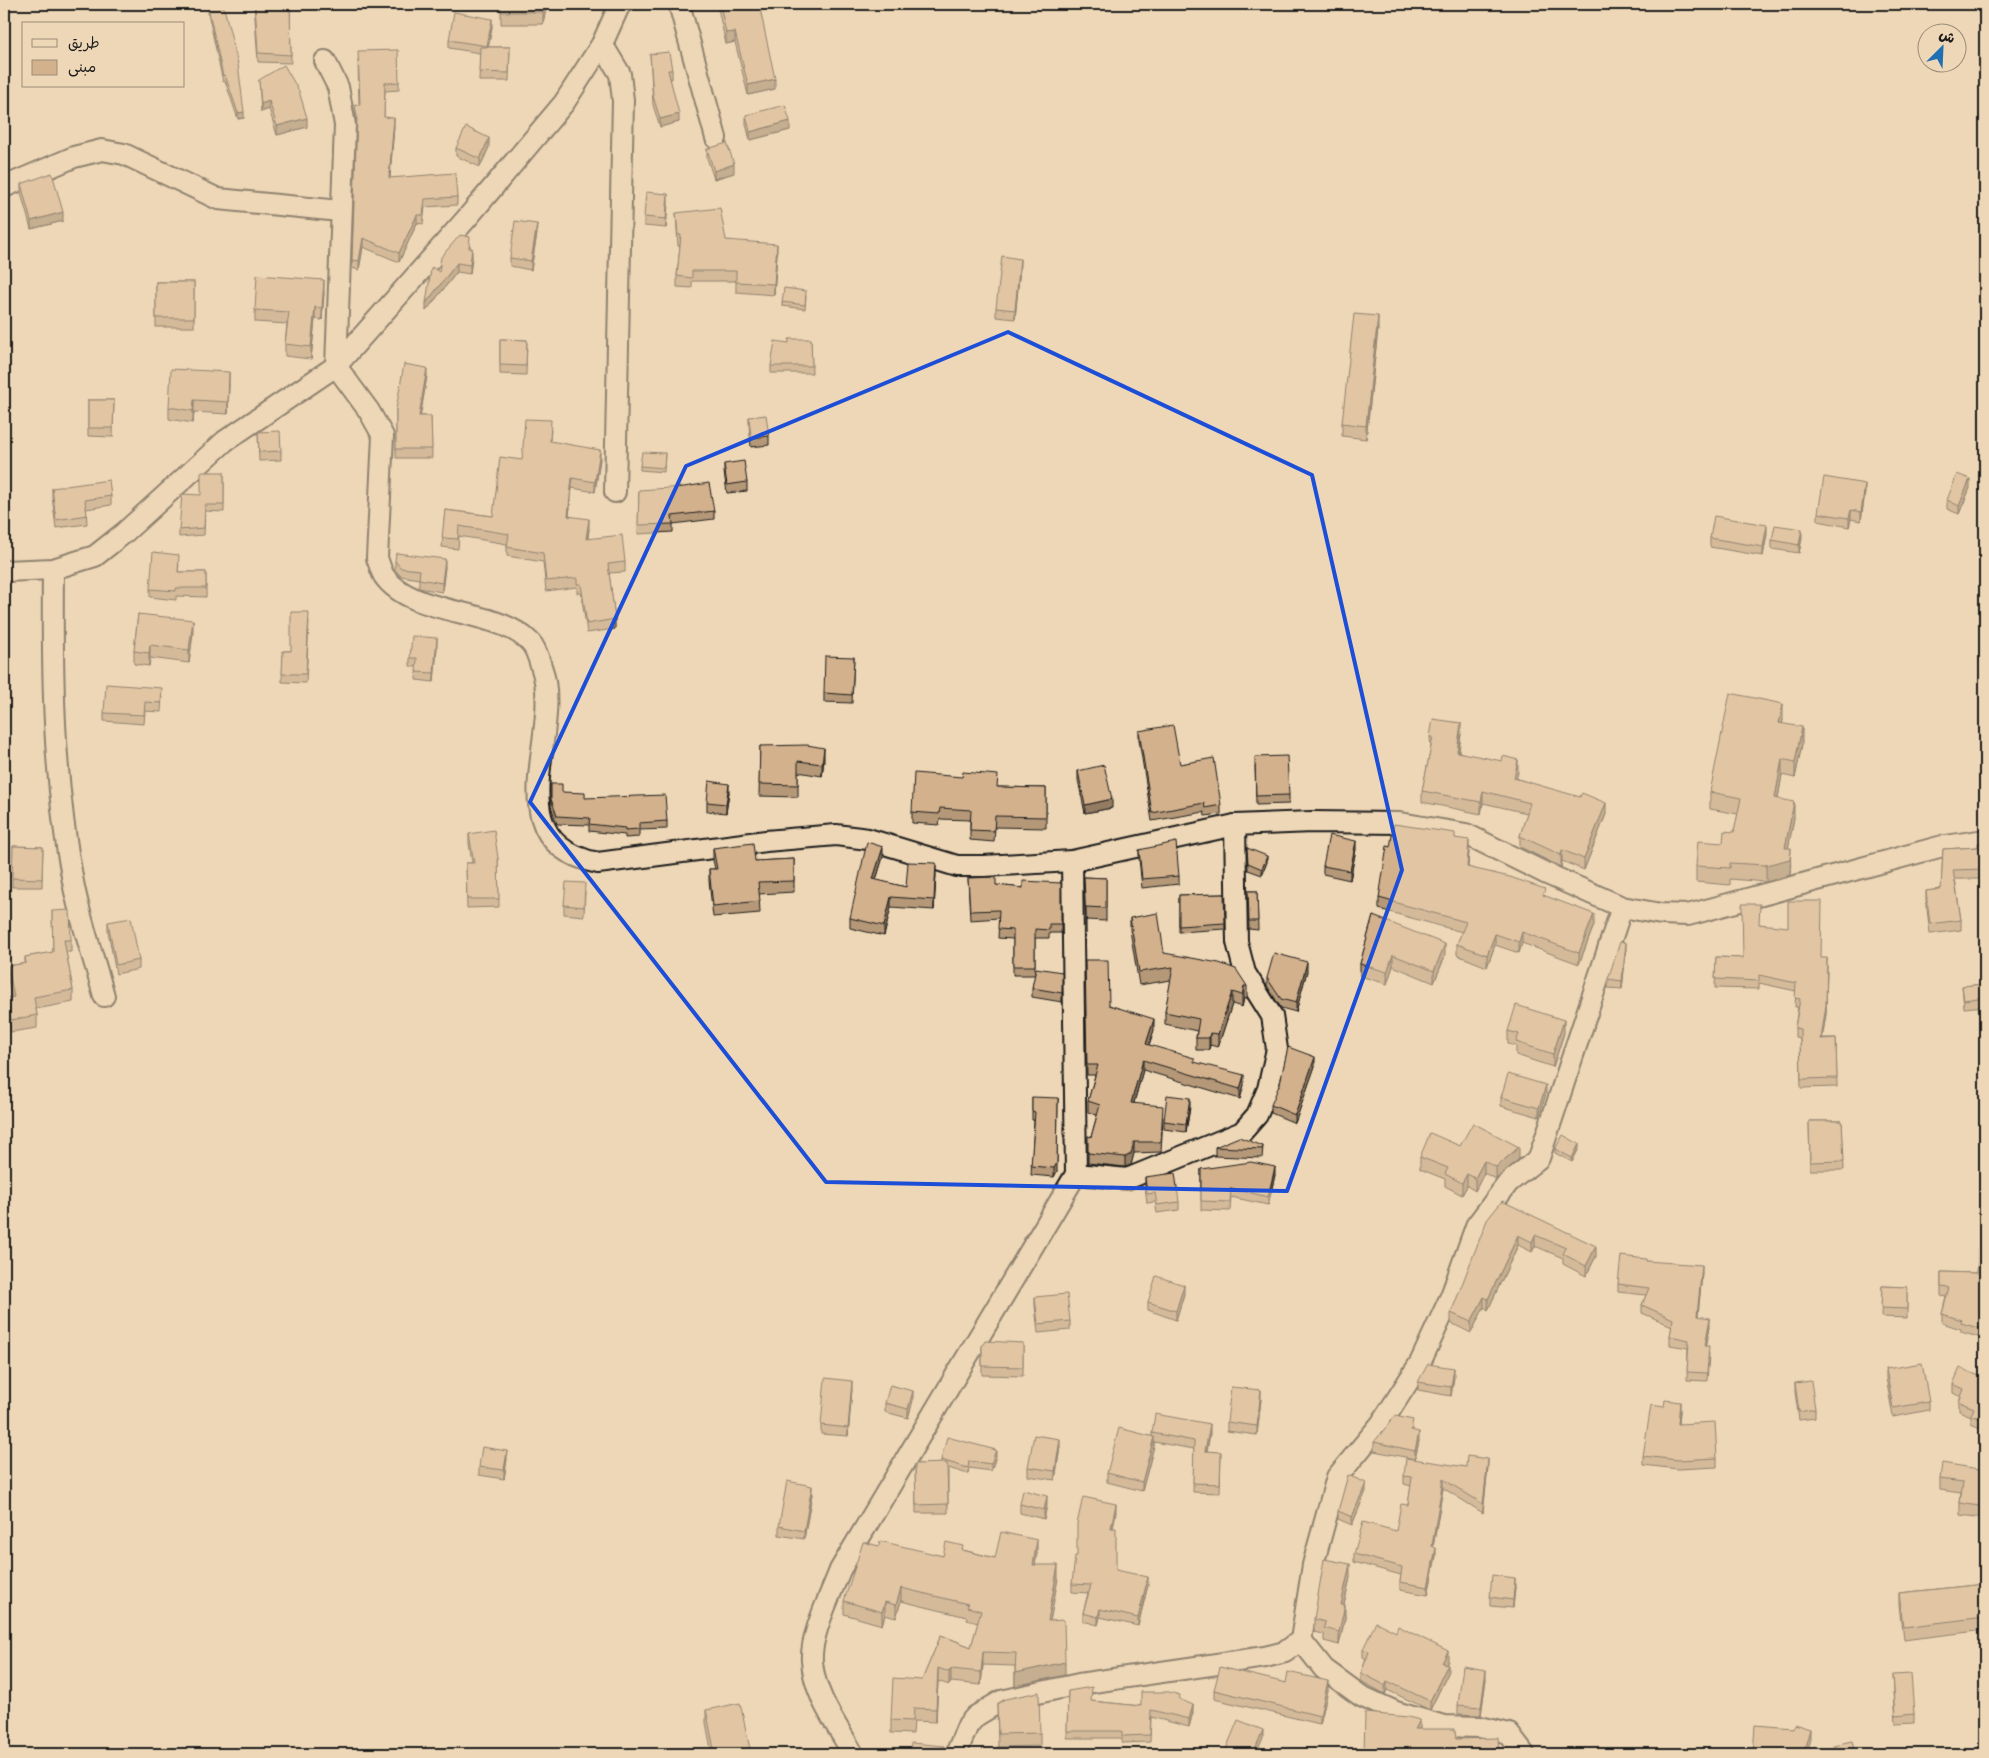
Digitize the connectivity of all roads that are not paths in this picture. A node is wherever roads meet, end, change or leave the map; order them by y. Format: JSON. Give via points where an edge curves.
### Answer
{"nodes":[{"id":1,"x":620,"y":4,"type":"edge"},
{"id":2,"x":680,"y":4,"type":"edge"},
{"id":3,"x":602,"y":44,"type":"junction"},
{"id":4,"x":325,"y":61,"type":"dead end"},
{"id":5,"x":716,"y":138,"type":"dead end"},
{"id":6,"x":4,"y":187,"type":"edge"},
{"id":7,"x":340,"y":210,"type":"junction"},
{"id":8,"x":336,"y":366,"type":"junction"},
{"id":9,"x":615,"y":492,"type":"dead end"},
{"id":10,"x":53,"y":569,"type":"junction"},
{"id":11,"x":4,"y":571,"type":"edge"},
{"id":12,"x":1235,"y":825,"type":"junction"},
{"id":13,"x":1985,"y":840,"type":"edge"},
{"id":14,"x":1072,"y":862,"type":"junction"},
{"id":15,"x":1622,"y":907,"type":"junction"},
{"id":16,"x":104,"y":996,"type":"dead end"},
{"id":17,"x":1076,"y":1174,"type":"junction"},
{"id":18,"x":1301,"y":1640,"type":"junction"},
{"id":19,"x":853,"y":1754,"type":"edge"},
{"id":20,"x":956,"y":1754,"type":"edge"},
{"id":21,"x":1524,"y":1754,"type":"edge"}],
"edges":[{"from":1,"to":3,"type":"street"},
{"from":2,"to":5,"type":"street"},
{"from":3,"to":8,"type":"street","via":[[564,103],[468,218]]},
{"from":3,"to":9,"type":"street","via":[[620,74],[623,100]]},
{"from":4,"to":7,"type":"street","via":[[338,87],[344,109]]},
{"from":6,"to":7,"type":"street","via":[[74,157],[102,150],[124,154],[218,199]]},
{"from":7,"to":8,"type":"street"},
{"from":8,"to":10,"type":"street","via":[[225,440],[95,556]]},
{"from":8,"to":14,"type":"street","via":[[369,411],[382,436],[377,558],[384,575],[404,594],[508,628],[530,642],[542,667],[547,700],[538,807],[552,841],[578,859],[598,863],[836,835],[868,839],[957,866]]},
{"from":10,"to":11,"type":"street"},
{"from":10,"to":16,"type":"street","via":[[52,690],[57,773],[73,884]]},
{"from":12,"to":14,"type":"street"},
{"from":12,"to":15,"type":"street","via":[[1400,823],[1466,834],[1545,874]]},
{"from":12,"to":17,"type":"street","via":[[1237,942],[1245,973],[1272,1016],[1277,1049],[1268,1089],[1257,1115],[1242,1132],[1127,1179]]},
{"from":13,"to":15,"type":"street","via":[[1939,847],[1688,915]]},
{"from":14,"to":17,"type":"street"},
{"from":15,"to":18,"type":"street","via":[[1539,1158],[1508,1183],[1476,1226],[1451,1296],[1420,1363],[1381,1424],[1337,1477],[1313,1564]]},
{"from":17,"to":19,"type":"street","via":[[840,1570],[821,1619],[811,1660],[819,1694]]},
{"from":18,"to":20,"type":"street","via":[[1285,1652],[1265,1657],[1079,1684],[1001,1701],[976,1716],[968,1725]]},
{"from":18,"to":21,"type":"street","via":[[1324,1669],[1361,1696],[1396,1712],[1444,1726],[1480,1727],[1509,1734]]}]}
